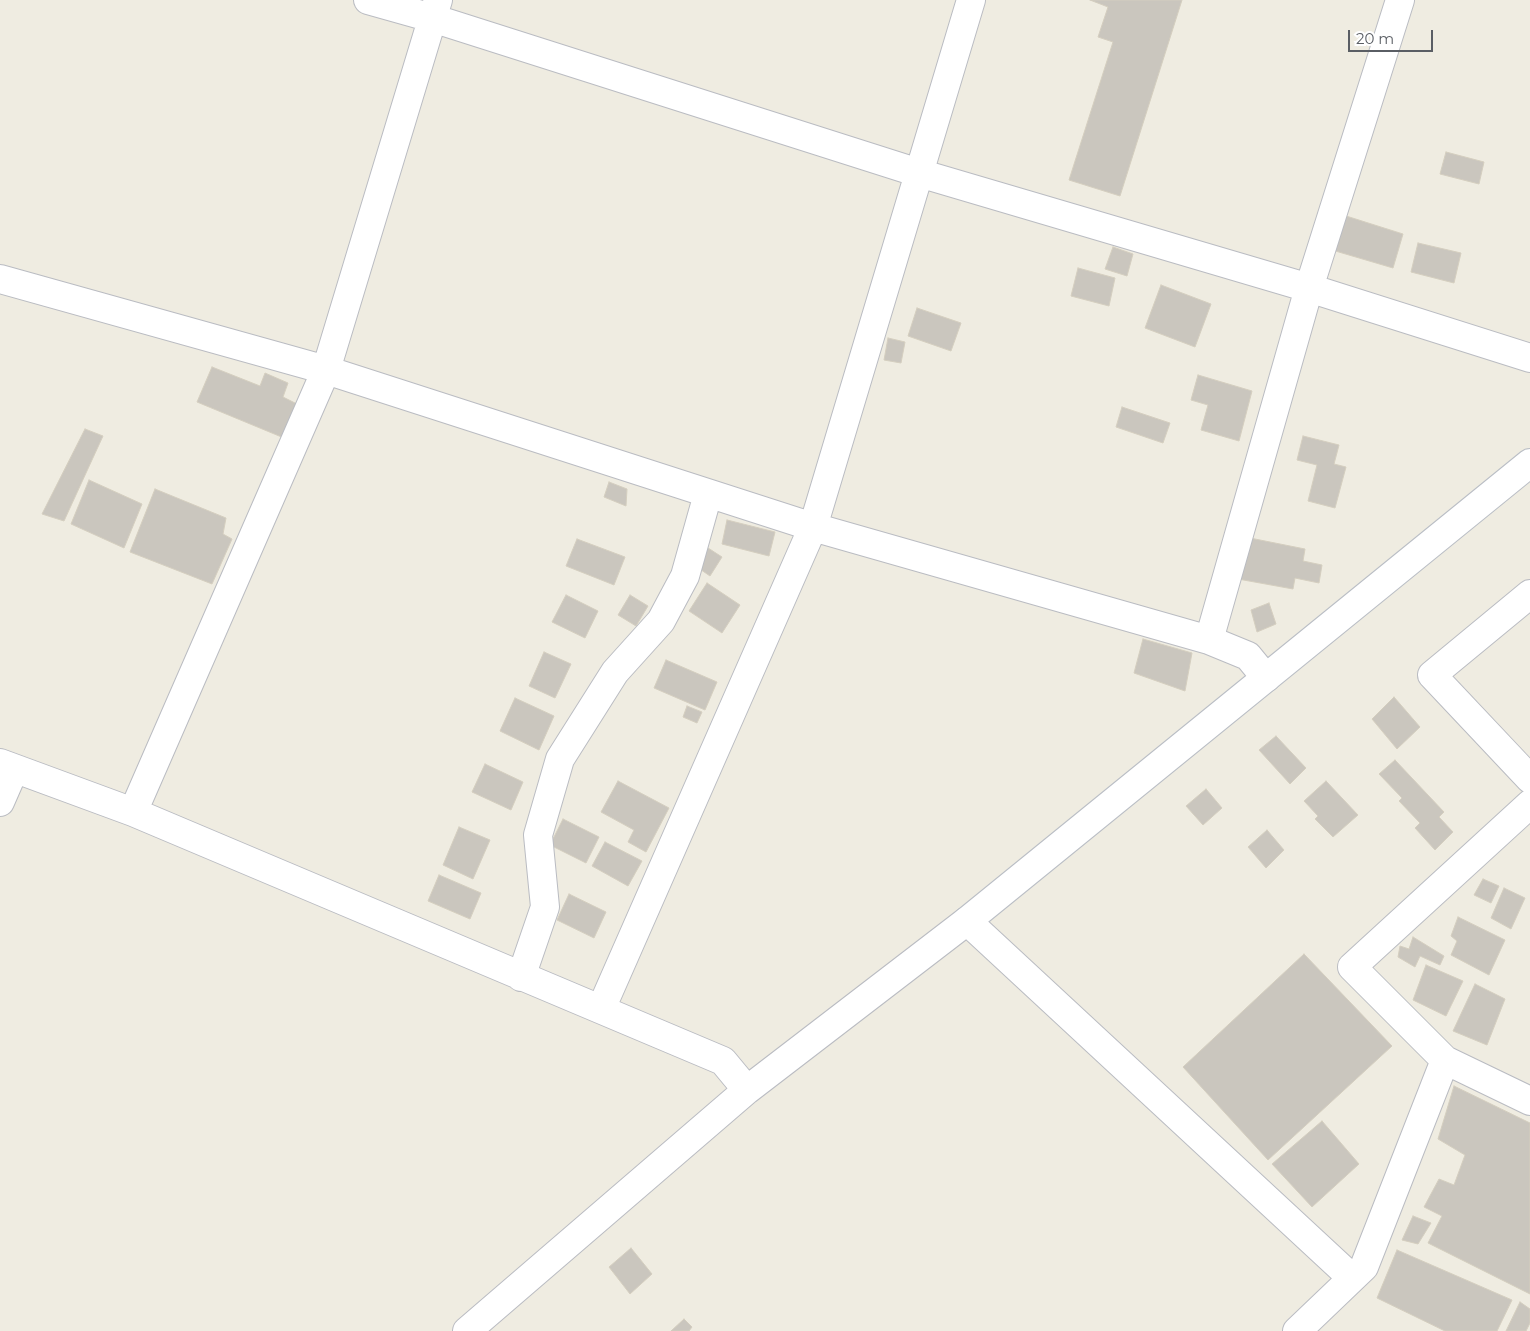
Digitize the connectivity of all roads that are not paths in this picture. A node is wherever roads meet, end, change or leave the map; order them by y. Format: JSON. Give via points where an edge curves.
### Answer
{"nodes":[{"id":1,"x":368,"y":0,"type":"edge"},
{"id":2,"x":971,"y":0,"type":"edge"},
{"id":3,"x":1400,"y":0,"type":"edge"},
{"id":4,"x":435,"y":9,"type":"edge"},
{"id":5,"x":919,"y":172,"type":"junction"},
{"id":6,"x":0,"y":279,"type":"edge"},
{"id":7,"x":1309,"y":288,"type":"junction"},
{"id":8,"x":1530,"y":358,"type":"edge"},
{"id":9,"x":326,"y":370,"type":"junction"},
{"id":10,"x":1530,"y":463,"type":"edge"},
{"id":11,"x":708,"y":494,"type":"junction"},
{"id":12,"x":813,"y":527,"type":"junction"},
{"id":13,"x":1530,"y":594,"type":"edge"},
{"id":14,"x":1209,"y":640,"type":"junction"},
{"id":15,"x":1266,"y":678,"type":"junction"},
{"id":16,"x":7,"y":766,"type":"edge"},
{"id":17,"x":1530,"y":779,"type":"edge"},
{"id":18,"x":0,"y":802,"type":"edge"},
{"id":19,"x":1530,"y":804,"type":"edge"},
{"id":20,"x":133,"y":812,"type":"junction"},
{"id":21,"x":967,"y":921,"type":"junction"},
{"id":22,"x":521,"y":977,"type":"junction"},
{"id":23,"x":601,"y":1009,"type":"junction"},
{"id":24,"x":1444,"y":1060,"type":"junction"},
{"id":25,"x":747,"y":1090,"type":"junction"},
{"id":26,"x":1530,"y":1100,"type":"edge"},
{"id":27,"x":1352,"y":1278,"type":"junction"},
{"id":28,"x":467,"y":1331,"type":"edge"},
{"id":29,"x":1297,"y":1331,"type":"edge"}],
"edges":[{"from":1,"to":4,"type":"street"},
{"from":2,"to":5,"type":"street"},
{"from":3,"to":7,"type":"street"},
{"from":4,"to":5,"type":"street"},
{"from":4,"to":9,"type":"street"},
{"from":5,"to":7,"type":"street"},
{"from":5,"to":12,"type":"street"},
{"from":6,"to":9,"type":"street"},
{"from":7,"to":8,"type":"street"},
{"from":7,"to":14,"type":"street"},
{"from":9,"to":11,"type":"street"},
{"from":9,"to":20,"type":"street"},
{"from":10,"to":15,"type":"street"},
{"from":11,"to":12,"type":"street"},
{"from":11,"to":22,"type":"street","via":[[685,576],[661,622],[615,672],[560,759],[538,835],[545,908]]},
{"from":12,"to":14,"type":"street"},
{"from":12,"to":23,"type":"street"},
{"from":13,"to":17,"type":"street","via":[[1432,675]]},
{"from":14,"to":15,"type":"street","via":[[1248,656]]},
{"from":15,"to":21,"type":"street"},
{"from":16,"to":18,"type":"street"},
{"from":16,"to":20,"type":"street"},
{"from":19,"to":24,"type":"street","via":[[1352,967]]},
{"from":20,"to":22,"type":"street"},
{"from":21,"to":25,"type":"street"},
{"from":21,"to":27,"type":"street"},
{"from":22,"to":23,"type":"street"},
{"from":23,"to":25,"type":"street","via":[[723,1061]]},
{"from":24,"to":26,"type":"street"},
{"from":24,"to":27,"type":"street","via":[[1364,1267]]},
{"from":25,"to":28,"type":"street"},
{"from":27,"to":29,"type":"street"}]}
